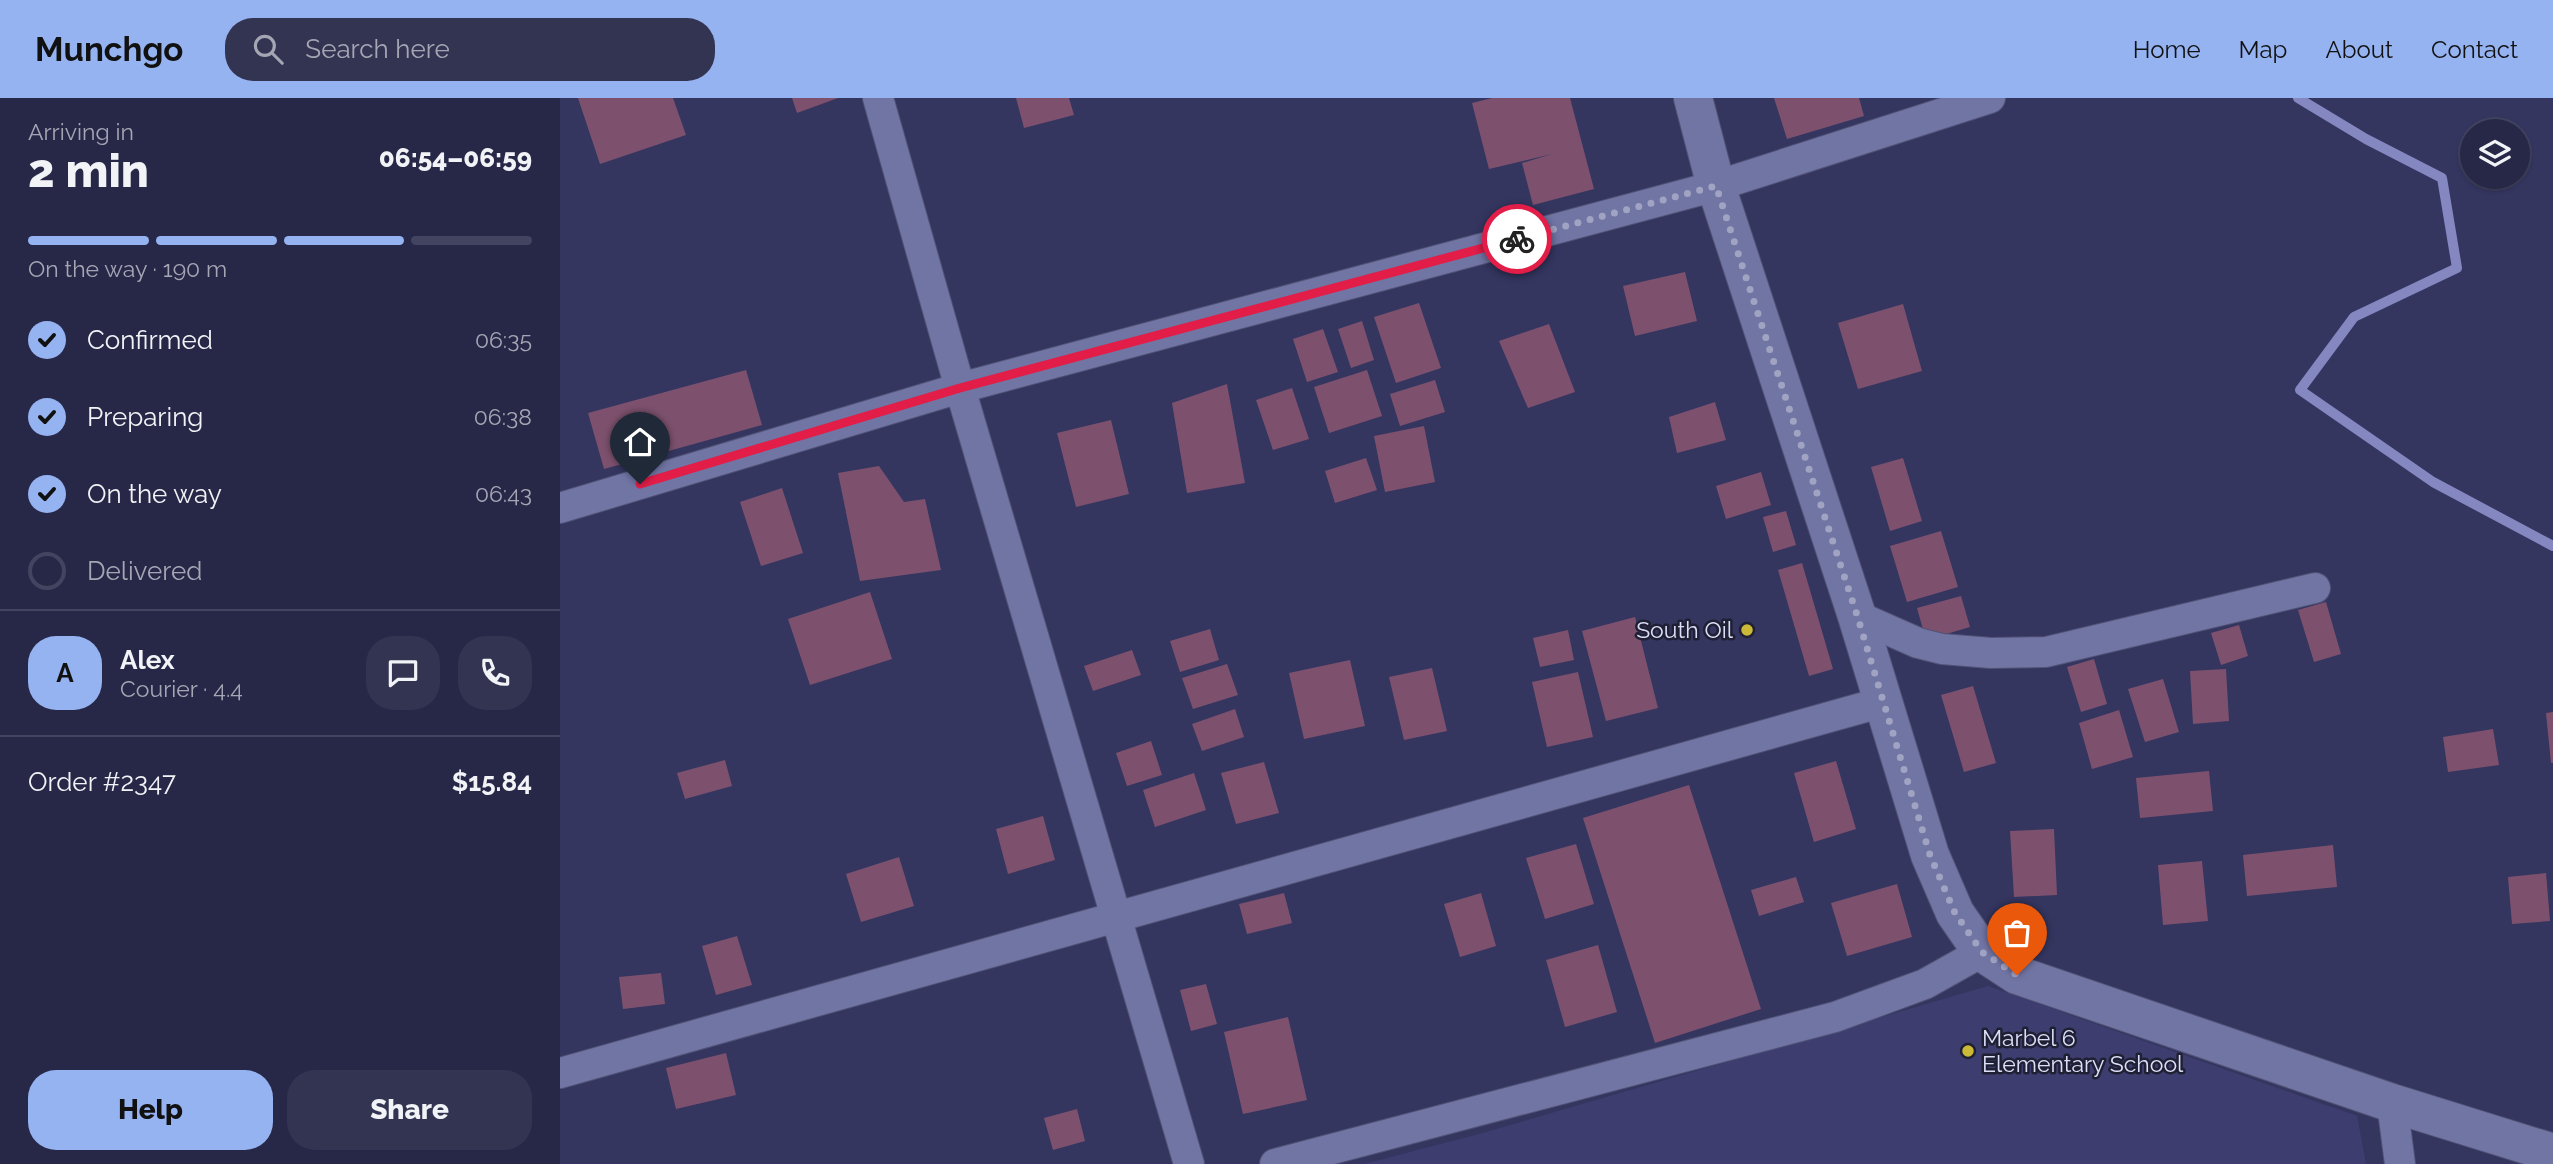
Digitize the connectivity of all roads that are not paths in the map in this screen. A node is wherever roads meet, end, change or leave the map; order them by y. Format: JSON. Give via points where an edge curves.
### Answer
{"nodes":[{"id":1,"x":878,"y":98,"type":"edge"},
{"id":2,"x":1693,"y":98,"type":"edge"},
{"id":3,"x":1990,"y":98,"type":"edge"},
{"id":4,"x":1716,"y":186,"type":"junction"},
{"id":5,"x":960,"y":388,"type":"junction"},
{"id":6,"x":560,"y":508,"type":"edge"},
{"id":7,"x":2315,"y":588,"type":"dead end"},
{"id":8,"x":1857,"y":615,"type":"junction"},
{"id":9,"x":1883,"y":702,"type":"junction"},
{"id":10,"x":1116,"y":916,"type":"junction"},
{"id":11,"x":1982,"y":952,"type":"junction"},
{"id":12,"x":560,"y":1073,"type":"edge"},
{"id":13,"x":2392,"y":1103,"type":"junction"},
{"id":14,"x":2553,"y":1153,"type":"edge"},
{"id":15,"x":1189,"y":1164,"type":"edge"},
{"id":16,"x":1275,"y":1164,"type":"edge"},
{"id":17,"x":2400,"y":1164,"type":"edge"}],
"edges":[{"from":1,"to":5,"type":"street"},
{"from":2,"to":4,"type":"main road"},
{"from":3,"to":4,"type":"street"},
{"from":4,"to":5,"type":"street"},
{"from":4,"to":8,"type":"main road"},
{"from":5,"to":6,"type":"street"},
{"from":5,"to":10,"type":"street"},
{"from":7,"to":8,"type":"street","via":[[2046,652],[1942,649]]},
{"from":8,"to":9,"type":"main road"},
{"from":9,"to":10,"type":"street"},
{"from":9,"to":11,"type":"main road","via":[[1930,855],[1955,913]]},
{"from":10,"to":12,"type":"street"},
{"from":10,"to":15,"type":"street"},
{"from":11,"to":13,"type":"main road","via":[[2017,975]]},
{"from":11,"to":16,"type":"street","via":[[1926,984],[1835,1017]]},
{"from":13,"to":14,"type":"main road"},
{"from":13,"to":17,"type":"street"}]}
